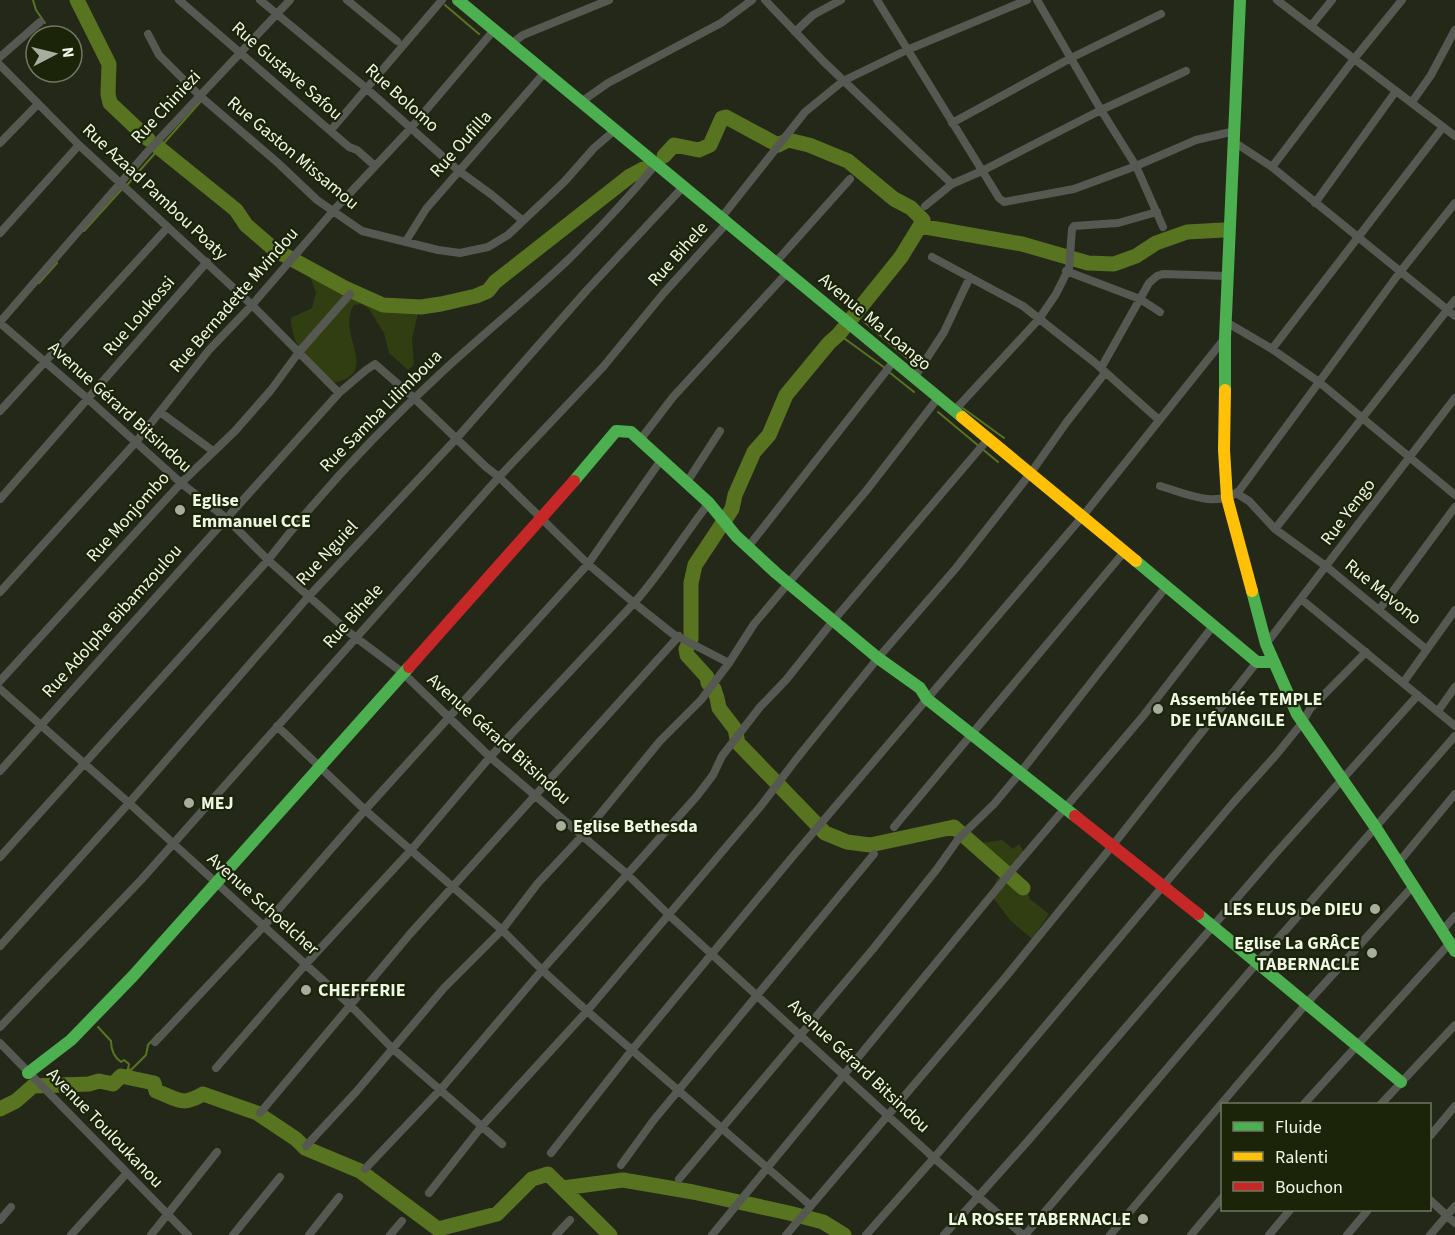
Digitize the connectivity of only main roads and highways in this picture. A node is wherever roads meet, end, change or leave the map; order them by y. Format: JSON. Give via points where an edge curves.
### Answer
{"nodes":[{"id":1,"x":458,"y":0,"type":"edge"},
{"id":2,"x":1240,"y":0,"type":"edge"},
{"id":3,"x":1273,"y":662,"type":"junction"},
{"id":4,"x":1452,"y":947,"type":"edge"},
{"id":5,"x":28,"y":1073,"type":"road end"},
{"id":6,"x":1401,"y":1082,"type":"road end"}],
"edges":[{"from":1,"to":3,"type":"main road","name":"Avenue Ma Loango","via":[[1257,662]]},
{"from":2,"to":3,"type":"main road","via":[[1227,276],[1224,450]]},
{"from":3,"to":4,"type":"main road","via":[[1302,723],[1343,778]]},
{"from":5,"to":6,"type":"main road","via":[[71,1040],[133,976],[616,431],[631,432],[709,503],[736,536],[833,621]]}]}
